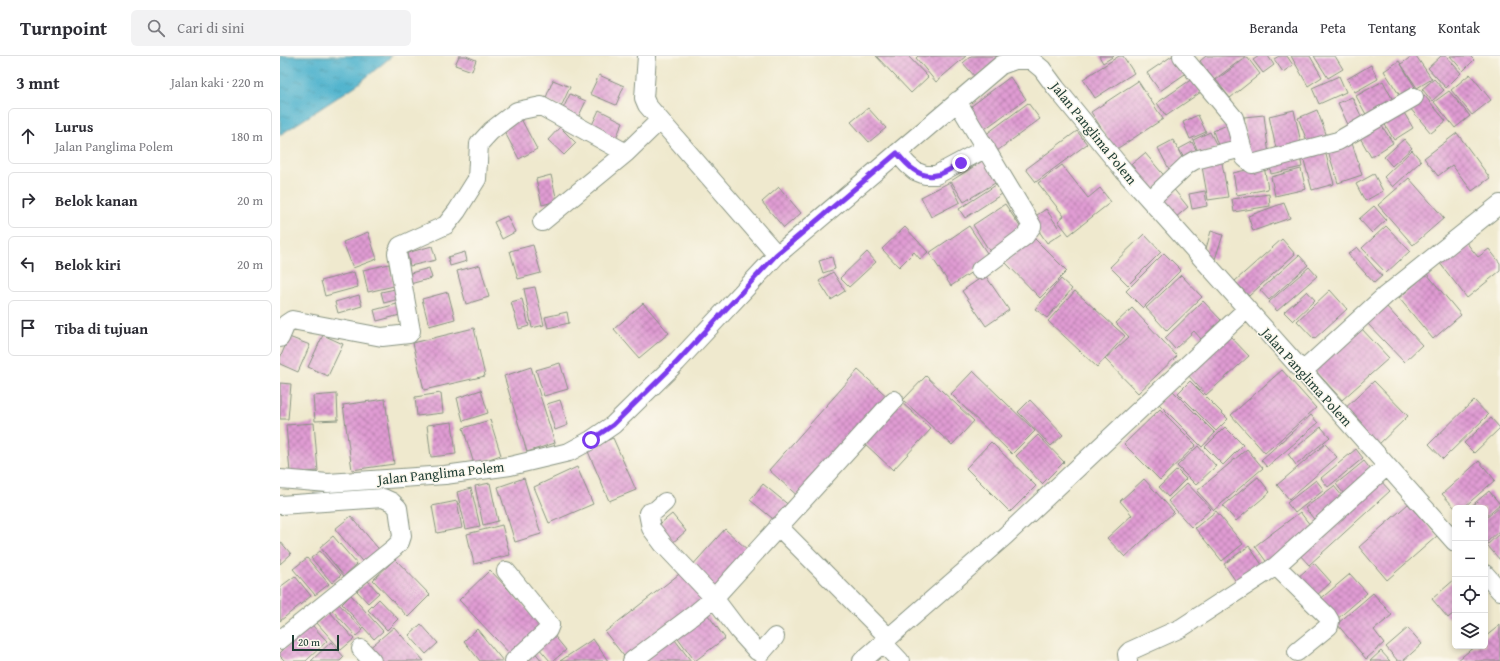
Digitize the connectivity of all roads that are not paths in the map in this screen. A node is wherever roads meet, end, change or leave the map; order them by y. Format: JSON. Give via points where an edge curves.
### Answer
{"nodes":[{"id":1,"x":647,"y":56,"type":"edge"},
{"id":2,"x":1030,"y":58,"type":"edge"},
{"id":3,"x":1189,"y":58,"type":"edge"},
{"id":4,"x":1414,"y":97,"type":"dead end"},
{"id":5,"x":957,"y":101,"type":"junction"},
{"id":6,"x":660,"y":120,"type":"junction"},
{"id":7,"x":986,"y":148,"type":"junction"},
{"id":8,"x":1242,"y":148,"type":"junction"},
{"id":9,"x":626,"y":153,"type":"junction"},
{"id":10,"x":897,"y":153,"type":"junction"},
{"id":11,"x":1150,"y":200,"type":"junction"},
{"id":12,"x":1500,"y":204,"type":"edge"},
{"id":13,"x":542,"y":222,"type":"dead end"},
{"id":14,"x":776,"y":255,"type":"junction"},
{"id":15,"x":980,"y":270,"type":"dead end"},
{"id":16,"x":1247,"y":309,"type":"junction"},
{"id":17,"x":280,"y":338,"type":"edge"},
{"id":18,"x":1303,"y":371,"type":"junction"},
{"id":19,"x":894,"y":400,"type":"dead end"},
{"id":20,"x":1387,"y":466,"type":"junction"},
{"id":21,"x":280,"y":479,"type":"edge"},
{"id":22,"x":665,"y":502,"type":"dead end"},
{"id":23,"x":280,"y":505,"type":"edge"},
{"id":24,"x":778,"y":526,"type":"junction"},
{"id":25,"x":1454,"y":541,"type":"edge"},
{"id":26,"x":1276,"y":566,"type":"junction"},
{"id":27,"x":506,"y":571,"type":"dead end"},
{"id":28,"x":1488,"y":577,"type":"edge"},
{"id":29,"x":1500,"y":591,"type":"edge"},
{"id":30,"x":714,"y":598,"type":"junction"},
{"id":31,"x":775,"y":637,"type":"dead end"},
{"id":32,"x":280,"y":640,"type":"edge"},
{"id":33,"x":886,"y":641,"type":"junction"},
{"id":34,"x":1297,"y":652,"type":"dead end"},
{"id":35,"x":514,"y":661,"type":"edge"},
{"id":36,"x":632,"y":661,"type":"edge"},
{"id":37,"x":862,"y":661,"type":"edge"},
{"id":38,"x":900,"y":661,"type":"edge"},
{"id":39,"x":1128,"y":661,"type":"edge"}],
"edges":[{"from":1,"to":6,"type":"street","via":[[644,98]]},
{"from":2,"to":5,"type":"street","name":"Jalan Panglima Polem","via":[[1000,65]]},
{"from":2,"to":11,"type":"street","name":"Jalan Panglima Polem","via":[[1042,69]]},
{"from":3,"to":8,"type":"street","via":[[1234,118]]},
{"from":4,"to":8,"type":"street","via":[[1338,141],[1252,164],[1245,158]]},
{"from":5,"to":7,"type":"street"},
{"from":5,"to":10,"type":"street","name":"Jalan Panglima Polem"},
{"from":6,"to":9,"type":"street"},
{"from":6,"to":14,"type":"street"},
{"from":7,"to":10,"type":"street","via":[[936,176],[915,171]]},
{"from":7,"to":15,"type":"street","via":[[1032,226],[1025,236]]},
{"from":8,"to":11,"type":"street","via":[[1195,160]]},
{"from":9,"to":13,"type":"street"},
{"from":9,"to":17,"type":"street","via":[[541,106],[517,111],[491,130],[478,144],[477,179],[446,225],[398,249],[411,331],[409,334],[382,337],[292,320],[286,324]]},
{"from":10,"to":14,"type":"street","name":"Jalan Panglima Polem"},
{"from":11,"to":16,"type":"street","name":"Jalan Panglima Polem"},
{"from":12,"to":18,"type":"street","via":[[1386,295]]},
{"from":14,"to":21,"type":"street","name":"Jalan Panglima Polem","via":[[677,362],[613,425],[569,452],[510,466],[445,475],[328,483]]},
{"from":16,"to":18,"type":"street","name":"Jalan Panglima Polem"},
{"from":16,"to":33,"type":"street","via":[[1005,536]]},
{"from":18,"to":20,"type":"street","name":"Jalan Panglima Polem"},
{"from":19,"to":24,"type":"street"},
{"from":20,"to":25,"type":"street","name":"Jalan Panglima Polem"},
{"from":20,"to":26,"type":"street"},
{"from":22,"to":30,"type":"street","via":[[656,510],[648,512],[651,528]]},
{"from":23,"to":32,"type":"street","via":[[383,498],[398,508],[402,536],[394,548]]},
{"from":24,"to":30,"type":"street"},
{"from":24,"to":33,"type":"street"},
{"from":26,"to":34,"type":"street","via":[[1330,621],[1329,626]]},
{"from":26,"to":39,"type":"street","via":[[1181,628],[1130,651],[1127,654]]},
{"from":27,"to":35,"type":"street","via":[[550,625],[548,630]]},
{"from":28,"to":29,"type":"street"},
{"from":30,"to":31,"type":"street","via":[[757,651],[761,652]]},
{"from":30,"to":36,"type":"street"},
{"from":33,"to":37,"type":"street"},
{"from":33,"to":38,"type":"street"}]}
